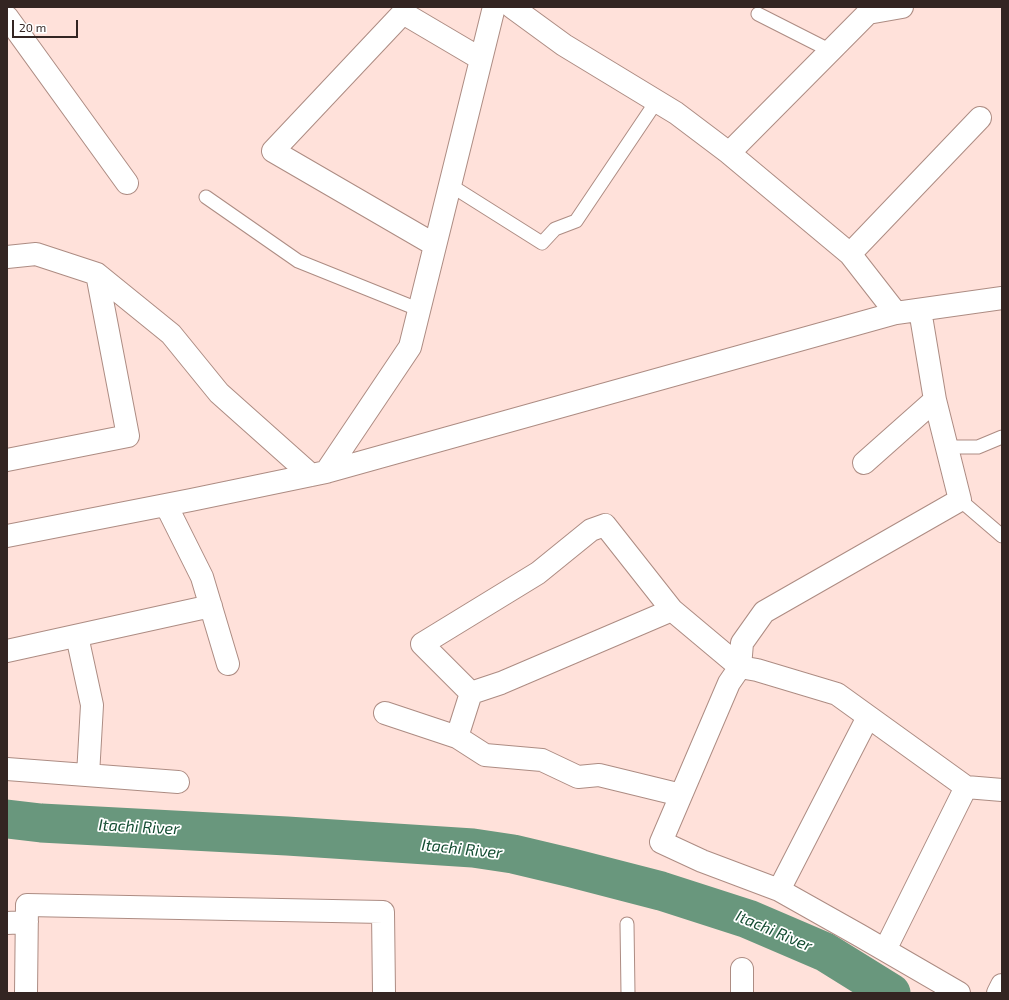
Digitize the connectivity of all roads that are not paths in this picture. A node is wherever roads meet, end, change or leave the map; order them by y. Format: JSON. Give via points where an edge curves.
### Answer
{"nodes":[{"id":1,"x":494,"y":7,"type":"edge"},
{"id":2,"x":512,"y":7,"type":"edge"},
{"id":3,"x":902,"y":7,"type":"edge"},
{"id":4,"x":758,"y":14,"type":"dead end"},
{"id":5,"x":7,"y":17,"type":"edge"},
{"id":6,"x":831,"y":51,"type":"junction"},
{"id":7,"x":481,"y":59,"type":"junction"},
{"id":8,"x":656,"y":102,"type":"junction"},
{"id":9,"x":980,"y":118,"type":"dead end"},
{"id":10,"x":729,"y":153,"type":"junction"},
{"id":11,"x":126,"y":182,"type":"dead end"},
{"id":12,"x":450,"y":185,"type":"junction"},
{"id":13,"x":206,"y":197,"type":"dead end"},
{"id":14,"x":435,"y":245,"type":"junction"},
{"id":15,"x":850,"y":254,"type":"junction"},
{"id":16,"x":7,"y":257,"type":"edge"},
{"id":17,"x":97,"y":274,"type":"junction"},
{"id":18,"x":1002,"y":298,"type":"edge"},
{"id":19,"x":420,"y":310,"type":"junction"},
{"id":20,"x":920,"y":310,"type":"junction"},
{"id":21,"x":896,"y":313,"type":"junction"},
{"id":22,"x":935,"y":400,"type":"junction"},
{"id":23,"x":1002,"y":437,"type":"edge"},
{"id":24,"x":946,"y":448,"type":"junction"},
{"id":25,"x":7,"y":460,"type":"edge"},
{"id":26,"x":864,"y":463,"type":"dead end"},
{"id":27,"x":319,"y":473,"type":"junction"},
{"id":28,"x":960,"y":500,"type":"junction"},
{"id":29,"x":166,"y":505,"type":"junction"},
{"id":30,"x":7,"y":536,"type":"edge"},
{"id":31,"x":1002,"y":536,"type":"edge"},
{"id":32,"x":211,"y":606,"type":"junction"},
{"id":33,"x":672,"y":610,"type":"junction"},
{"id":34,"x":77,"y":636,"type":"junction"},
{"id":35,"x":7,"y":651,"type":"edge"},
{"id":36,"x":228,"y":664,"type":"dead end"},
{"id":37,"x":740,"y":667,"type":"junction"},
{"id":38,"x":471,"y":693,"type":"junction"},
{"id":39,"x":385,"y":713,"type":"dead end"},
{"id":40,"x":868,"y":717,"type":"junction"},
{"id":41,"x":457,"y":737,"type":"junction"},
{"id":42,"x":7,"y":769,"type":"edge"},
{"id":43,"x":88,"y":775,"type":"junction"},
{"id":44,"x":178,"y":782,"type":"dead end"},
{"id":45,"x":966,"y":787,"type":"junction"},
{"id":46,"x":1002,"y":790,"type":"edge"},
{"id":47,"x":681,"y":795,"type":"junction"},
{"id":48,"x":779,"y":890,"type":"junction"},
{"id":49,"x":17,"y":922,"type":"edge"},
{"id":50,"x":627,"y":924,"type":"dead end"},
{"id":51,"x":885,"y":950,"type":"junction"},
{"id":52,"x":742,"y":969,"type":"dead end"},
{"id":53,"x":1002,"y":985,"type":"edge"},
{"id":54,"x":26,"y":993,"type":"edge"},
{"id":55,"x":384,"y":993,"type":"edge"},
{"id":56,"x":628,"y":993,"type":"edge"},
{"id":57,"x":742,"y":993,"type":"edge"},
{"id":58,"x":959,"y":993,"type":"edge"},
{"id":59,"x":998,"y":993,"type":"edge"}],
"edges":[{"from":1,"to":7,"type":"street"},
{"from":2,"to":8,"type":"street","via":[[564,45]]},
{"from":3,"to":6,"type":"street","via":[[868,13]]},
{"from":4,"to":6,"type":"lane"},
{"from":5,"to":11,"type":"street"},
{"from":6,"to":10,"type":"street"},
{"from":7,"to":12,"type":"street"},
{"from":7,"to":14,"type":"street","via":[[404,12],[274,151]]},
{"from":8,"to":10,"type":"street","via":[[676,113]]},
{"from":8,"to":12,"type":"lane","via":[[576,221],[555,229],[542,243]]},
{"from":9,"to":15,"type":"street"},
{"from":10,"to":15,"type":"street"},
{"from":12,"to":14,"type":"street"},
{"from":13,"to":19,"type":"lane","via":[[298,261]]},
{"from":14,"to":19,"type":"street"},
{"from":15,"to":21,"type":"street"},
{"from":16,"to":17,"type":"street","via":[[36,254]]},
{"from":17,"to":25,"type":"street","via":[[128,436]]},
{"from":17,"to":27,"type":"street","via":[[171,334],[219,393]]},
{"from":18,"to":20,"type":"street"},
{"from":19,"to":27,"type":"street","via":[[410,347]]},
{"from":20,"to":21,"type":"street"},
{"from":20,"to":22,"type":"street"},
{"from":21,"to":27,"type":"street"},
{"from":22,"to":24,"type":"street"},
{"from":22,"to":26,"type":"street"},
{"from":23,"to":24,"type":"lane","via":[[978,447]]},
{"from":24,"to":28,"type":"street"},
{"from":27,"to":29,"type":"street"},
{"from":28,"to":31,"type":"lane"},
{"from":28,"to":37,"type":"street","via":[[764,612],[742,643]]},
{"from":29,"to":30,"type":"street"},
{"from":29,"to":32,"type":"street","via":[[202,577]]},
{"from":32,"to":34,"type":"street"},
{"from":32,"to":36,"type":"street"},
{"from":33,"to":37,"type":"street"},
{"from":33,"to":38,"type":"street","via":[[501,683]]},
{"from":33,"to":38,"type":"street","via":[[605,525],[591,530],[538,573],[422,644]]},
{"from":34,"to":35,"type":"street"},
{"from":34,"to":43,"type":"street","via":[[92,705]]},
{"from":37,"to":40,"type":"street","via":[[836,694]]},
{"from":37,"to":47,"type":"street","via":[[729,683]]},
{"from":38,"to":41,"type":"street"},
{"from":39,"to":41,"type":"street"},
{"from":40,"to":45,"type":"street"},
{"from":40,"to":48,"type":"street"},
{"from":41,"to":47,"type":"street","via":[[485,755],[542,760],[578,778],[599,775]]},
{"from":42,"to":43,"type":"street"},
{"from":43,"to":44,"type":"street"},
{"from":45,"to":46,"type":"street"},
{"from":45,"to":51,"type":"street"},
{"from":47,"to":48,"type":"street","via":[[661,842],[702,861]]},
{"from":48,"to":51,"type":"street"},
{"from":49,"to":54,"type":"street"},
{"from":49,"to":55,"type":"street","via":[[27,905],[383,912]]},
{"from":50,"to":56,"type":"lane"},
{"from":51,"to":58,"type":"street"},
{"from":52,"to":57,"type":"street"},
{"from":53,"to":59,"type":"street"}]}
